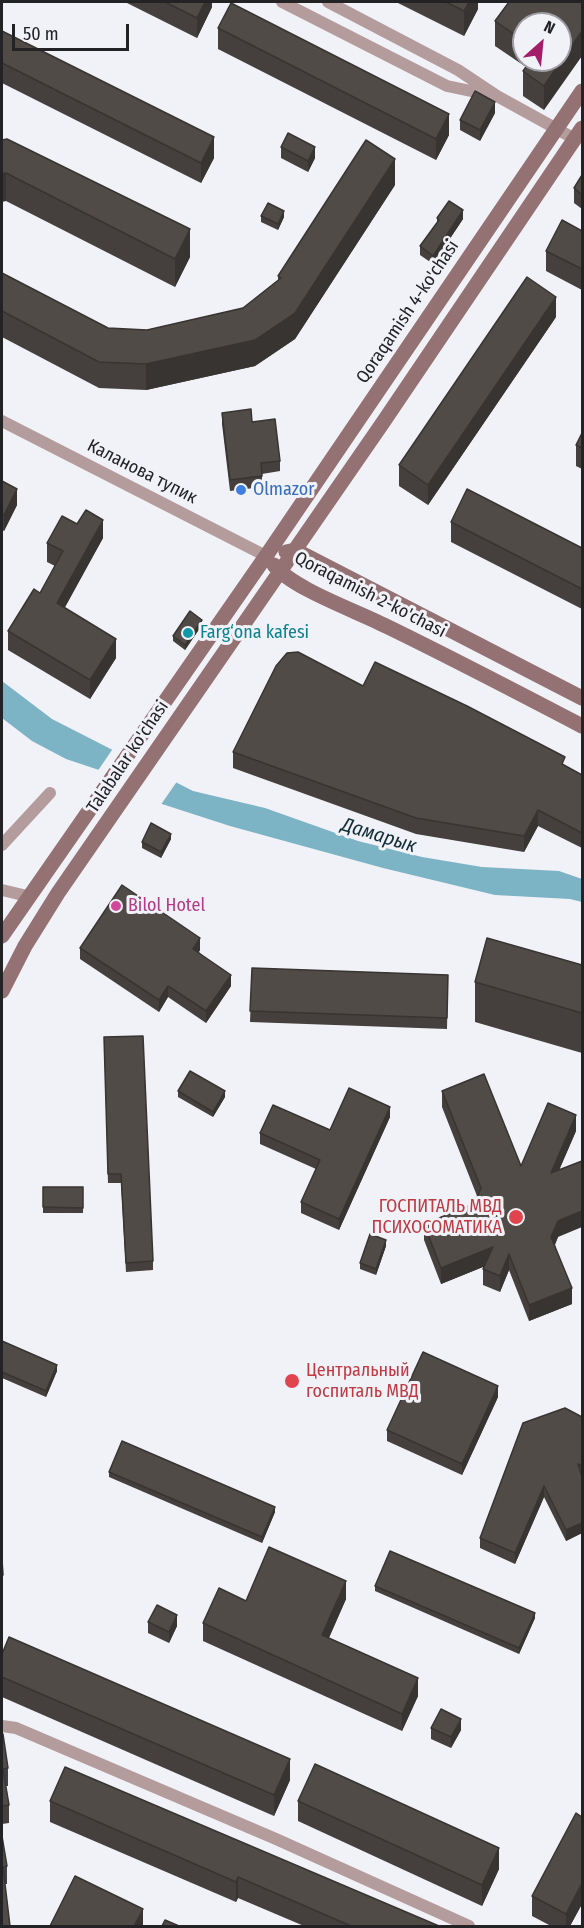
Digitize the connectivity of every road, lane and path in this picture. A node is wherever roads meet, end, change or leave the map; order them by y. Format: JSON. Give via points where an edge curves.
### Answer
{"nodes":[{"id":1,"x":282,"y":2,"type":"edge"},
{"id":2,"x":328,"y":2,"type":"edge"},
{"id":3,"x":582,"y":91,"type":"edge"},
{"id":4,"x":497,"y":96,"type":"junction"},
{"id":5,"x":557,"y":128,"type":"junction"},
{"id":6,"x":579,"y":133,"type":"edge"},
{"id":7,"x":2,"y":421,"type":"edge"},
{"id":8,"x":295,"y":550,"type":"junction"},
{"id":9,"x":267,"y":556,"type":"junction"},
{"id":10,"x":280,"y":572,"type":"junction"},
{"id":11,"x":582,"y":698,"type":"edge"},
{"id":12,"x":582,"y":726,"type":"edge"},
{"id":13,"x":50,"y":793,"type":"dead end"},
{"id":14,"x":85,"y":818,"type":"junction"},
{"id":15,"x":102,"y":830,"type":"junction"},
{"id":16,"x":2,"y":846,"type":"edge"},
{"id":17,"x":2,"y":890,"type":"edge"},
{"id":18,"x":27,"y":896,"type":"junction"},
{"id":19,"x":2,"y":936,"type":"edge"},
{"id":20,"x":2,"y":991,"type":"edge"},
{"id":21,"x":2,"y":1726,"type":"edge"},
{"id":22,"x":469,"y":1926,"type":"edge"}],
"edges":[{"from":1,"to":4,"type":"street","via":[[447,86]]},
{"from":2,"to":4,"type":"street","via":[[458,70]]},
{"from":3,"to":5,"type":"main road","name":"Qoraqamish 4-ko'chasi"},
{"from":4,"to":5,"type":"street"},
{"from":5,"to":6,"type":"street"},
{"from":5,"to":9,"type":"main road","name":"Qoraqamish 4-ko'chasi"},
{"from":6,"to":8,"type":"main road"},
{"from":7,"to":9,"type":"street","name":"Каланова тупик"},
{"from":8,"to":9,"type":"main road","name":"Qoraqamish 2-ko'chasi"},
{"from":8,"to":10,"type":"main road","name":"Talabalar ko'chasi"},
{"from":8,"to":11,"type":"main road","name":"Qoraqamish 2-ko'chasi"},
{"from":9,"to":10,"type":"main road","name":"Qoraqamish 2-ko'chasi"},
{"from":9,"to":14,"type":"main road","name":"Talabalar ko'chasi"},
{"from":10,"to":12,"type":"main road","name":"Qoraqamish 2-ko'chasi"},
{"from":10,"to":15,"type":"main road","name":"Talabalar ko'chasi"},
{"from":13,"to":16,"type":"street"},
{"from":14,"to":15,"type":"main road"},
{"from":14,"to":18,"type":"main road","name":"Talabalar ko'chasi"},
{"from":15,"to":20,"type":"main road","name":"Talabalar ko'chasi","via":[[30,937]]},
{"from":17,"to":18,"type":"street"},
{"from":18,"to":19,"type":"main road","name":"Talabalar ko'chasi"},
{"from":21,"to":22,"type":"street","via":[[16,1728]]}]}
